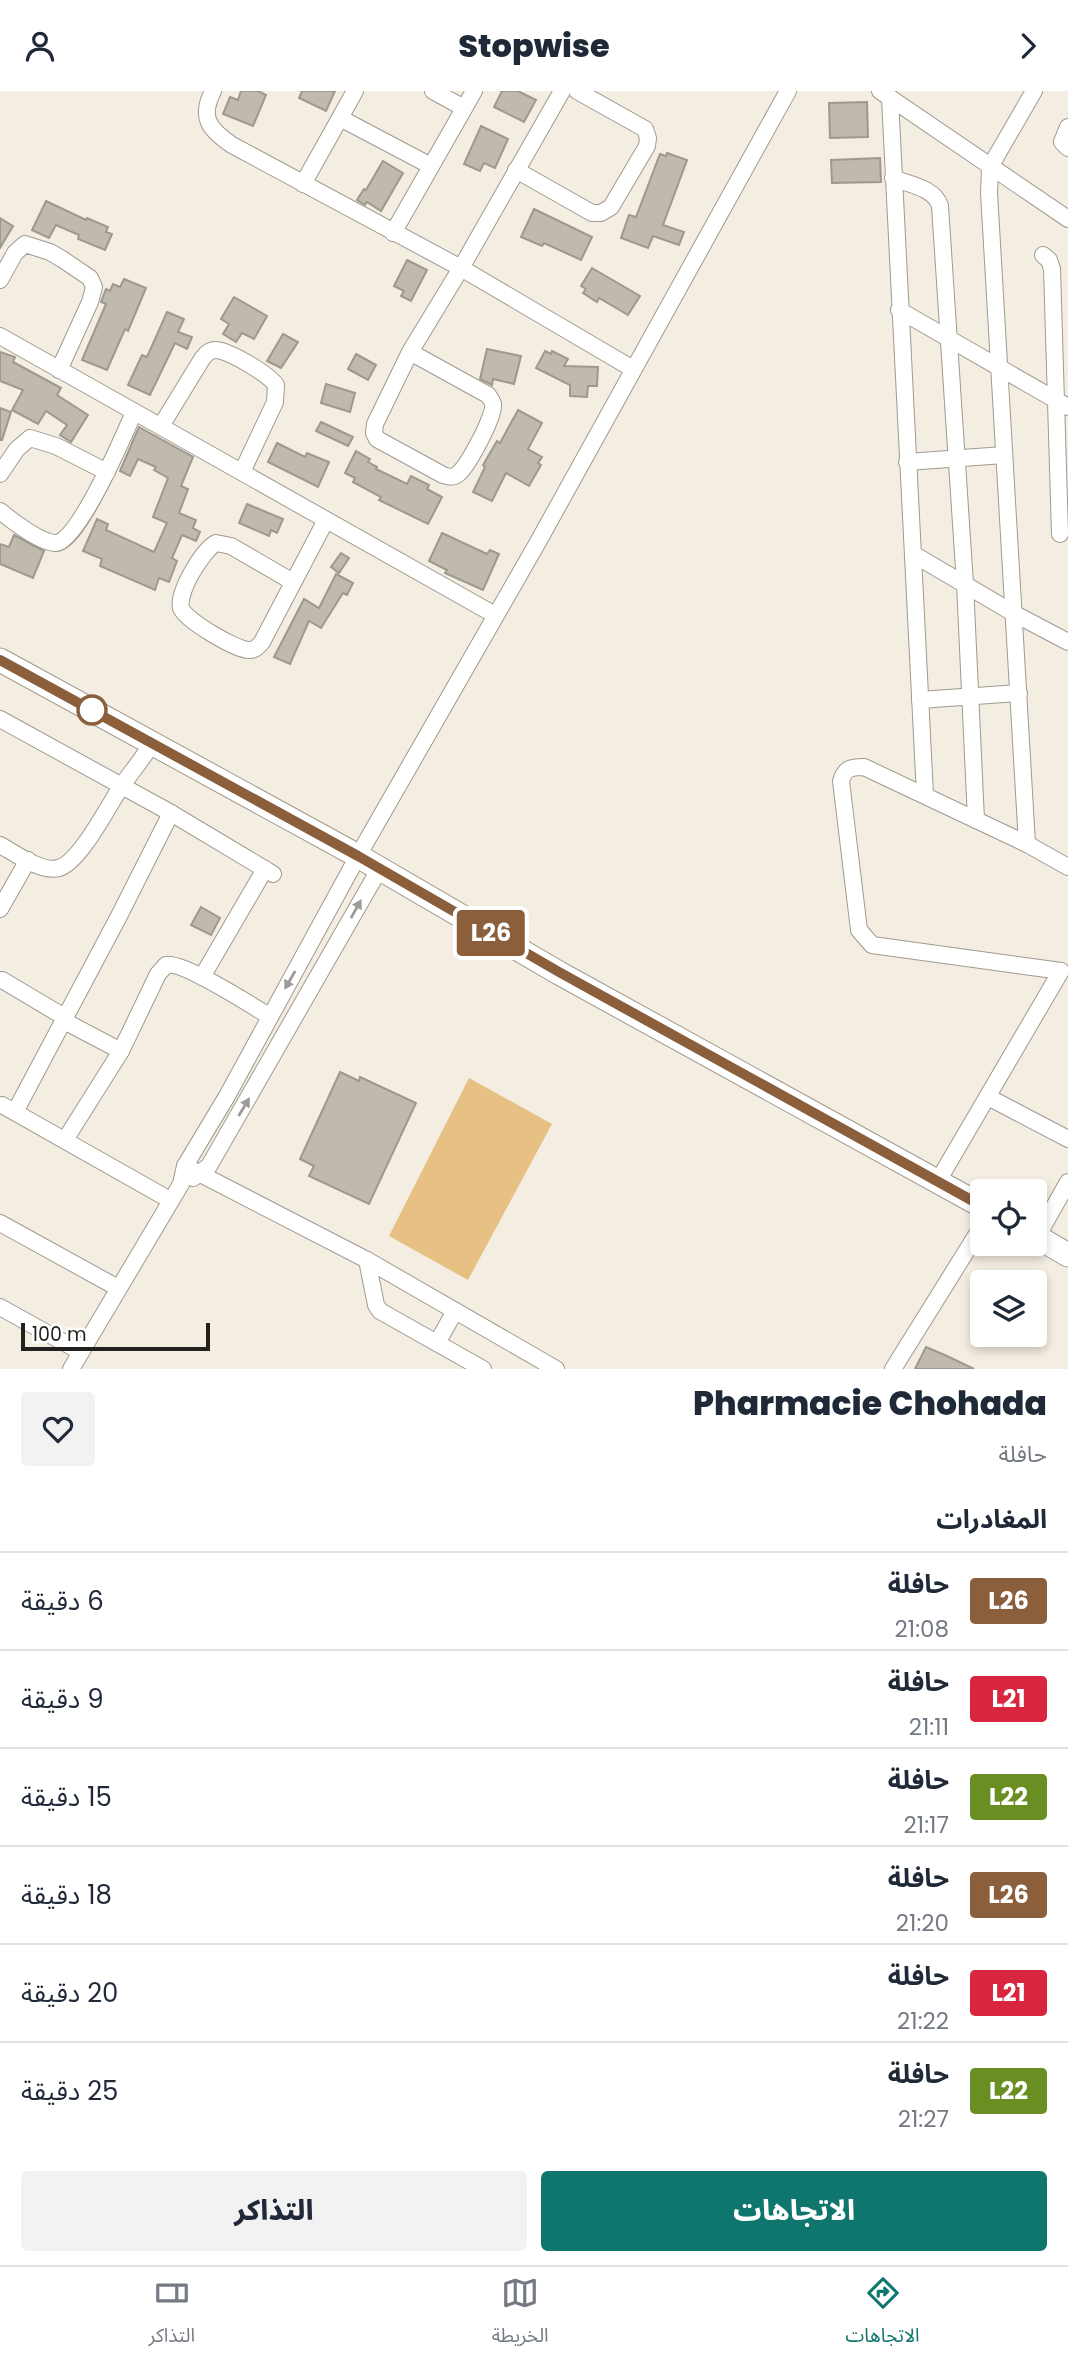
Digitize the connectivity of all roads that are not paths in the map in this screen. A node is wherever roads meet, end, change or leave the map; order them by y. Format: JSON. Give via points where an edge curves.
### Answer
{"nodes":[{"id":1,"x":213,"y":91,"type":"edge"},
{"id":2,"x":355,"y":91,"type":"edge"},
{"id":3,"x":433,"y":91,"type":"edge"},
{"id":4,"x":474,"y":91,"type":"edge"},
{"id":5,"x":562,"y":91,"type":"edge"},
{"id":6,"x":578,"y":91,"type":"edge"},
{"id":7,"x":788,"y":91,"type":"edge"},
{"id":8,"x":1034,"y":91,"type":"edge"},
{"id":9,"x":885,"y":94,"type":"edge"},
{"id":10,"x":464,"y":108,"type":"junction"},
{"id":11,"x":340,"y":118,"type":"junction"},
{"id":12,"x":1068,"y":127,"type":"edge"},
{"id":13,"x":1068,"y":148,"type":"edge"},
{"id":14,"x":431,"y":166,"type":"junction"},
{"id":15,"x":990,"y":167,"type":"junction"},
{"id":16,"x":516,"y":170,"type":"junction"},
{"id":17,"x":893,"y":178,"type":"junction"},
{"id":18,"x":303,"y":184,"type":"junction"},
{"id":19,"x":1068,"y":219,"type":"edge"},
{"id":20,"x":393,"y":233,"type":"junction"},
{"id":21,"x":1043,"y":255,"type":"dead end"},
{"id":22,"x":461,"y":268,"type":"junction"},
{"id":23,"x":0,"y":281,"type":"edge"},
{"id":24,"x":899,"y":310,"type":"junction"},
{"id":25,"x":0,"y":336,"type":"edge"},
{"id":26,"x":949,"y":338,"type":"junction"},
{"id":27,"x":410,"y":352,"type":"junction"},
{"id":28,"x":998,"y":366,"type":"junction"},
{"id":29,"x":633,"y":369,"type":"junction"},
{"id":30,"x":59,"y":370,"type":"junction"},
{"id":31,"x":1061,"y":403,"type":"edge"},
{"id":32,"x":134,"y":412,"type":"junction"},
{"id":33,"x":161,"y":426,"type":"junction"},
{"id":34,"x":1004,"y":455,"type":"junction"},
{"id":35,"x":957,"y":459,"type":"junction"},
{"id":36,"x":907,"y":462,"type":"junction"},
{"id":37,"x":107,"y":472,"type":"junction"},
{"id":38,"x":242,"y":472,"type":"junction"},
{"id":39,"x":0,"y":474,"type":"edge"},
{"id":40,"x":0,"y":511,"type":"edge"},
{"id":41,"x":326,"y":520,"type":"junction"},
{"id":42,"x":1060,"y":534,"type":"dead end"},
{"id":43,"x":913,"y":554,"type":"junction"},
{"id":44,"x":293,"y":582,"type":"junction"},
{"id":45,"x":965,"y":584,"type":"junction"},
{"id":46,"x":1016,"y":614,"type":"junction"},
{"id":47,"x":495,"y":615,"type":"junction"},
{"id":48,"x":1068,"y":642,"type":"edge"},
{"id":49,"x":0,"y":660,"type":"edge"},
{"id":50,"x":1019,"y":693,"type":"junction"},
{"id":51,"x":971,"y":697,"type":"junction"},
{"id":52,"x":920,"y":700,"type":"junction"},
{"id":53,"x":0,"y":719,"type":"edge"},
{"id":54,"x":152,"y":743,"type":"junction"},
{"id":55,"x":121,"y":786,"type":"junction"},
{"id":56,"x":925,"y":795,"type":"junction"},
{"id":57,"x":171,"y":813,"type":"junction"},
{"id":58,"x":976,"y":820,"type":"junction"},
{"id":59,"x":1027,"y":844,"type":"junction"},
{"id":60,"x":0,"y":845,"type":"edge"},
{"id":61,"x":358,"y":856,"type":"junction"},
{"id":62,"x":28,"y":860,"type":"junction"},
{"id":63,"x":1068,"y":867,"type":"edge"},
{"id":64,"x":380,"y":869,"type":"junction"},
{"id":65,"x":1,"y":904,"type":"edge"},
{"id":66,"x":1065,"y":965,"type":"edge"},
{"id":67,"x":201,"y":977,"type":"junction"},
{"id":68,"x":2,"y":980,"type":"dead end"},
{"id":69,"x":269,"y":1016,"type":"junction"},
{"id":70,"x":65,"y":1019,"type":"junction"},
{"id":71,"x":121,"y":1051,"type":"junction"},
{"id":72,"x":988,"y":1097,"type":"junction"},
{"id":73,"x":8,"y":1109,"type":"edge"},
{"id":74,"x":1068,"y":1139,"type":"edge"},
{"id":75,"x":65,"y":1140,"type":"junction"},
{"id":76,"x":185,"y":1166,"type":"junction"},
{"id":77,"x":201,"y":1174,"type":"junction"},
{"id":78,"x":938,"y":1181,"type":"junction"},
{"id":79,"x":1068,"y":1182,"type":"edge"},
{"id":80,"x":181,"y":1184,"type":"junction"},
{"id":81,"x":970,"y":1199,"type":"edge"},
{"id":82,"x":170,"y":1200,"type":"junction"},
{"id":83,"x":1047,"y":1217,"type":"edge"},
{"id":84,"x":0,"y":1223,"type":"edge"},
{"id":85,"x":1047,"y":1243,"type":"edge"},
{"id":86,"x":970,"y":1245,"type":"edge"},
{"id":87,"x":1068,"y":1255,"type":"edge"},
{"id":88,"x":367,"y":1260,"type":"junction"},
{"id":89,"x":118,"y":1288,"type":"junction"},
{"id":90,"x":0,"y":1307,"type":"edge"},
{"id":91,"x":455,"y":1311,"type":"junction"},
{"id":92,"x":437,"y":1343,"type":"junction"},
{"id":93,"x":81,"y":1352,"type":"junction"},
{"id":94,"x":544,"y":1367,"type":"edge"},
{"id":95,"x":71,"y":1369,"type":"edge"},
{"id":96,"x":483,"y":1369,"type":"edge"},
{"id":97,"x":893,"y":1369,"type":"edge"}],
"edges":[{"from":1,"to":18,"type":"street","via":[[206,108],[215,133]]},
{"from":2,"to":11,"type":"street"},
{"from":3,"to":10,"type":"street"},
{"from":4,"to":10,"type":"street"},
{"from":5,"to":16,"type":"street"},
{"from":6,"to":16,"type":"street","via":[[645,128],[648,138],[611,207],[592,213]]},
{"from":7,"to":29,"type":"street"},
{"from":8,"to":15,"type":"street"},
{"from":9,"to":15,"type":"street"},
{"from":9,"to":17,"type":"street"},
{"from":10,"to":14,"type":"street"},
{"from":11,"to":14,"type":"street"},
{"from":11,"to":18,"type":"street"},
{"from":12,"to":13,"type":"street","via":[[1062,142]]},
{"from":14,"to":20,"type":"street"},
{"from":15,"to":19,"type":"street"},
{"from":15,"to":28,"type":"street"},
{"from":16,"to":22,"type":"street"},
{"from":17,"to":24,"type":"street"},
{"from":17,"to":26,"type":"street","via":[[938,199]]},
{"from":18,"to":20,"type":"street"},
{"from":20,"to":22,"type":"street"},
{"from":21,"to":31,"type":"street","via":[[1052,269]]},
{"from":22,"to":27,"type":"street"},
{"from":22,"to":29,"type":"street"},
{"from":23,"to":30,"type":"street","via":[[24,244],[50,252],[90,278],[94,287],[90,302]]},
{"from":24,"to":26,"type":"street"},
{"from":24,"to":36,"type":"street"},
{"from":25,"to":30,"type":"street"},
{"from":26,"to":28,"type":"street"},
{"from":26,"to":35,"type":"street"},
{"from":27,"to":27,"type":"street","via":[[492,401],[478,443],[452,477],[382,443],[374,433]]},
{"from":28,"to":31,"type":"street"},
{"from":28,"to":34,"type":"street"},
{"from":29,"to":47,"type":"street"},
{"from":30,"to":32,"type":"street"},
{"from":31,"to":42,"type":"street"},
{"from":32,"to":33,"type":"street"},
{"from":32,"to":37,"type":"street"},
{"from":33,"to":38,"type":"street"},
{"from":33,"to":38,"type":"street","via":[[208,352],[218,350],[264,374],[276,385],[275,402]]},
{"from":34,"to":35,"type":"street"},
{"from":34,"to":46,"type":"street"},
{"from":35,"to":36,"type":"street"},
{"from":35,"to":45,"type":"street"},
{"from":36,"to":43,"type":"street"},
{"from":37,"to":39,"type":"street","via":[[57,446],[30,438]]},
{"from":37,"to":40,"type":"street","via":[[65,540],[57,544],[42,540]]},
{"from":38,"to":41,"type":"street"},
{"from":41,"to":44,"type":"street"},
{"from":41,"to":47,"type":"street"},
{"from":43,"to":45,"type":"street"},
{"from":43,"to":52,"type":"street"},
{"from":44,"to":44,"type":"street","via":[[231,546],[216,543],[191,573],[181,610],[234,646],[255,649]]},
{"from":45,"to":46,"type":"street"},
{"from":45,"to":51,"type":"street"},
{"from":46,"to":48,"type":"street"},
{"from":46,"to":50,"type":"street"},
{"from":47,"to":61,"type":"street"},
{"from":49,"to":54,"type":"highway"},
{"from":50,"to":51,"type":"street"},
{"from":50,"to":59,"type":"street"},
{"from":51,"to":52,"type":"street"},
{"from":51,"to":58,"type":"street"},
{"from":52,"to":56,"type":"street"},
{"from":53,"to":55,"type":"street"},
{"from":54,"to":55,"type":"street"},
{"from":54,"to":61,"type":"highway"},
{"from":55,"to":57,"type":"street"},
{"from":55,"to":62,"type":"street","via":[[89,839],[61,868]]},
{"from":56,"to":58,"type":"street"},
{"from":56,"to":66,"type":"street","via":[[864,767],[844,772],[841,781],[859,930],[872,945]]},
{"from":57,"to":67,"type":"street","via":[[269,871]]},
{"from":57,"to":70,"type":"street"},
{"from":58,"to":59,"type":"street"},
{"from":59,"to":63,"type":"street"},
{"from":60,"to":62,"type":"street"},
{"from":61,"to":64,"type":"highway"},
{"from":61,"to":69,"type":"street","one_way":true},
{"from":62,"to":65,"type":"street"},
{"from":77,"to":64,"type":"street","one_way":true,"via":[[247,1103]]},
{"from":64,"to":78,"type":"highway"},
{"from":66,"to":72,"type":"street"},
{"from":67,"to":69,"type":"street"},
{"from":67,"to":71,"type":"street","via":[[176,964],[162,967]]},
{"from":68,"to":70,"type":"street"},
{"from":69,"to":76,"type":"street"},
{"from":70,"to":71,"type":"street"},
{"from":70,"to":73,"type":"street"},
{"from":71,"to":75,"type":"street"},
{"from":72,"to":74,"type":"street"},
{"from":72,"to":78,"type":"street"},
{"from":73,"to":75,"type":"street"},
{"from":75,"to":82,"type":"street"},
{"from":76,"to":77,"type":"street"},
{"from":76,"to":80,"type":"street"},
{"from":77,"to":80,"type":"street"},
{"from":77,"to":88,"type":"street"},
{"from":78,"to":81,"type":"highway"},
{"from":79,"to":83,"type":"street"},
{"from":80,"to":82,"type":"street"},
{"from":82,"to":89,"type":"street"},
{"from":84,"to":89,"type":"street"},
{"from":85,"to":87,"type":"highway"},
{"from":86,"to":97,"type":"street"},
{"from":88,"to":91,"type":"street"},
{"from":88,"to":92,"type":"street","via":[[380,1311]]},
{"from":89,"to":93,"type":"street"},
{"from":90,"to":93,"type":"street"},
{"from":91,"to":92,"type":"street"},
{"from":91,"to":94,"type":"street"},
{"from":92,"to":96,"type":"street"},
{"from":93,"to":95,"type":"street"}]}
